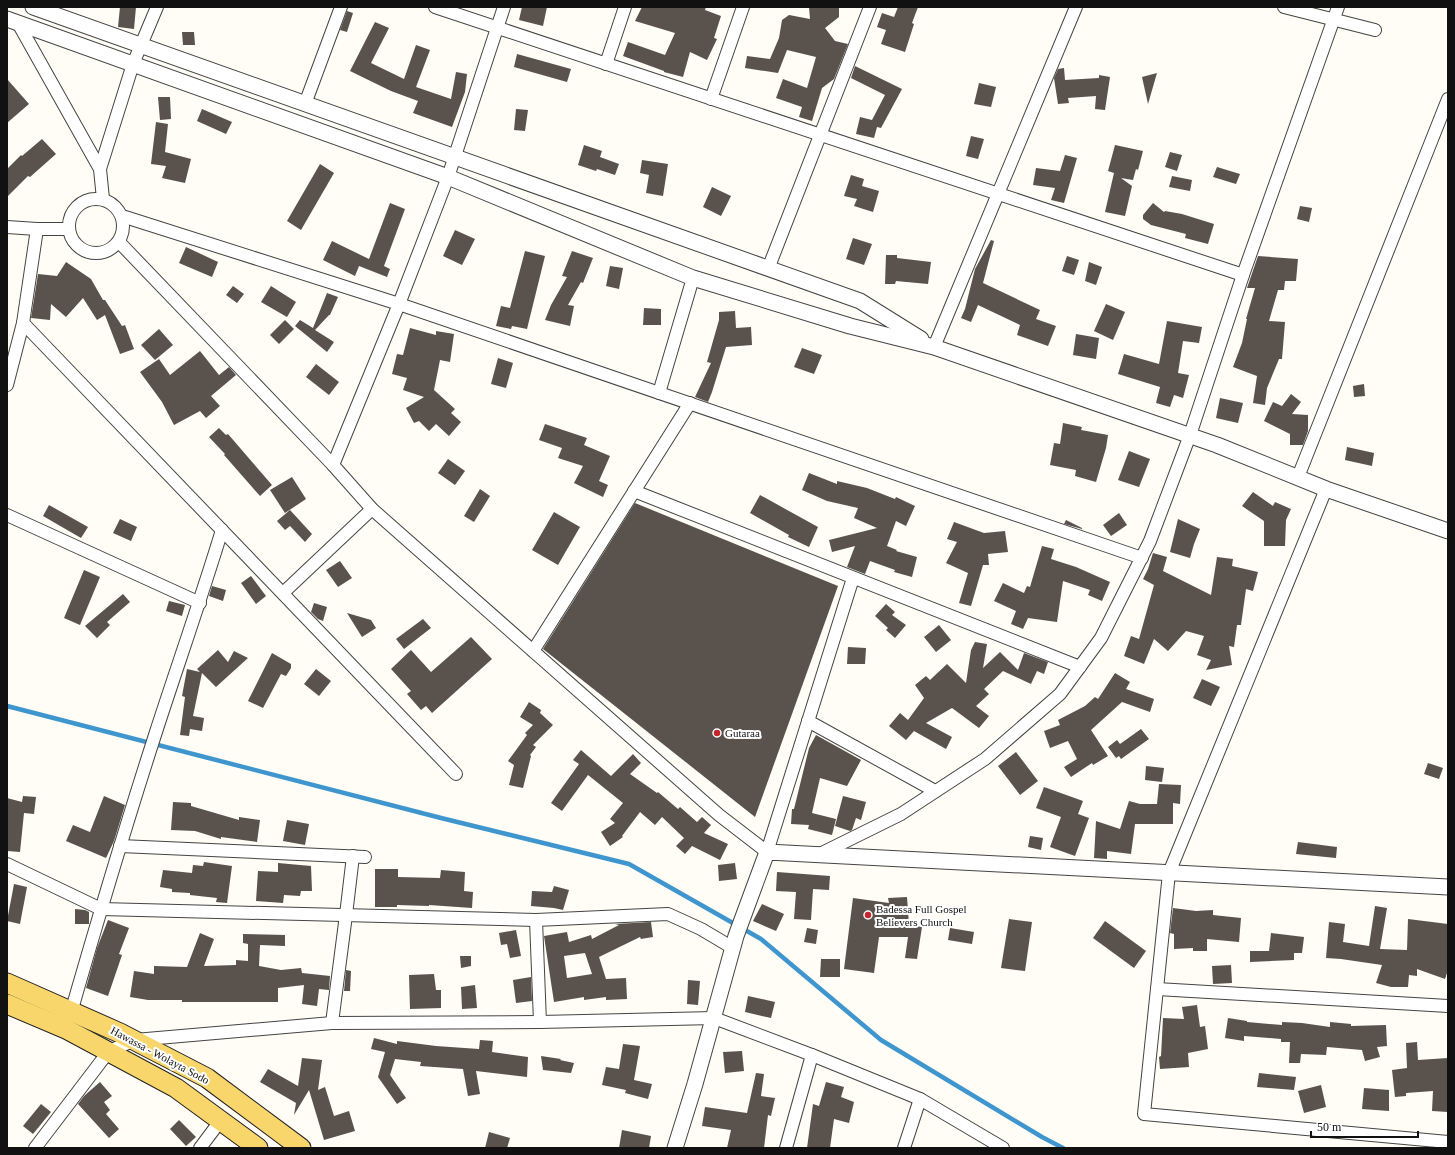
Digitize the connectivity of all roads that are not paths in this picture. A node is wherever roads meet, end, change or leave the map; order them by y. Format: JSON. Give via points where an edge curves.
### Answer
{"nodes":[{"id":1,"x":33,"y":7,"type":"edge"},
{"id":2,"x":157,"y":7,"type":"edge"},
{"id":3,"x":341,"y":7,"type":"edge"},
{"id":4,"x":434,"y":7,"type":"edge"},
{"id":5,"x":504,"y":7,"type":"edge"},
{"id":6,"x":625,"y":7,"type":"edge"},
{"id":7,"x":743,"y":7,"type":"edge"},
{"id":8,"x":870,"y":7,"type":"edge"},
{"id":9,"x":1076,"y":7,"type":"edge"},
{"id":10,"x":1284,"y":7,"type":"edge"},
{"id":11,"x":1338,"y":7,"type":"edge"},
{"id":12,"x":1334,"y":20,"type":"junction"},
{"id":13,"x":13,"y":21,"type":"edge"},
{"id":14,"x":498,"y":28,"type":"junction"},
{"id":15,"x":1375,"y":30,"type":"dead end"},
{"id":16,"x":141,"y":46,"type":"junction"},
{"id":17,"x":133,"y":64,"type":"junction"},
{"id":18,"x":606,"y":64,"type":"junction"},
{"id":19,"x":711,"y":99,"type":"junction"},
{"id":20,"x":1448,"y":99,"type":"edge"},
{"id":21,"x":305,"y":104,"type":"junction"},
{"id":22,"x":820,"y":135,"type":"junction"},
{"id":23,"x":455,"y":158,"type":"junction"},
{"id":24,"x":100,"y":168,"type":"junction"},
{"id":25,"x":448,"y":177,"type":"junction"},
{"id":26,"x":998,"y":194,"type":"junction"},
{"id":27,"x":103,"y":199,"type":"junction"},
{"id":28,"x":122,"y":216,"type":"junction"},
{"id":29,"x":7,"y":227,"type":"edge"},
{"id":30,"x":37,"y":229,"type":"junction"},
{"id":31,"x":68,"y":229,"type":"junction"},
{"id":32,"x":118,"y":242,"type":"junction"},
{"id":33,"x":768,"y":269,"type":"junction"},
{"id":34,"x":1243,"y":275,"type":"junction"},
{"id":35,"x":693,"y":278,"type":"junction"},
{"id":36,"x":399,"y":304,"type":"junction"},
{"id":37,"x":23,"y":323,"type":"junction"},
{"id":38,"x":934,"y":347,"type":"junction"},
{"id":39,"x":7,"y":385,"type":"edge"},
{"id":40,"x":659,"y":393,"type":"junction"},
{"id":41,"x":690,"y":403,"type":"junction"},
{"id":42,"x":1190,"y":435,"type":"junction"},
{"id":43,"x":333,"y":465,"type":"junction"},
{"id":44,"x":1298,"y":477,"type":"junction"},
{"id":45,"x":1326,"y":489,"type":"junction"},
{"id":46,"x":634,"y":491,"type":"junction"},
{"id":47,"x":372,"y":508,"type":"junction"},
{"id":48,"x":7,"y":515,"type":"edge"},
{"id":49,"x":222,"y":530,"type":"junction"},
{"id":50,"x":1448,"y":531,"type":"edge"},
{"id":51,"x":1142,"y":558,"type":"junction"},
{"id":52,"x":853,"y":578,"type":"junction"},
{"id":53,"x":283,"y":593,"type":"junction"},
{"id":54,"x":200,"y":603,"type":"junction"},
{"id":55,"x":533,"y":651,"type":"junction"},
{"id":56,"x":1080,"y":667,"type":"junction"},
{"id":57,"x":808,"y":721,"type":"junction"},
{"id":58,"x":456,"y":774,"type":"dead end"},
{"id":59,"x":935,"y":792,"type":"junction"},
{"id":60,"x":120,"y":846,"type":"junction"},
{"id":61,"x":767,"y":852,"type":"junction"},
{"id":62,"x":817,"y":856,"type":"junction"},
{"id":63,"x":7,"y":864,"type":"edge"},
{"id":64,"x":1168,"y":873,"type":"junction"},
{"id":65,"x":1448,"y":887,"type":"edge"},
{"id":66,"x":101,"y":908,"type":"junction"},
{"id":67,"x":346,"y":915,"type":"junction"},
{"id":68,"x":536,"y":920,"type":"junction"},
{"id":69,"x":735,"y":942,"type":"junction"},
{"id":70,"x":7,"y":983,"type":"edge"},
{"id":71,"x":1157,"y":989,"type":"junction"},
{"id":72,"x":7,"y":1004,"type":"edge"},
{"id":73,"x":1448,"y":1006,"type":"edge"},
{"id":74,"x":71,"y":1011,"type":"junction"},
{"id":75,"x":714,"y":1018,"type":"junction"},
{"id":76,"x":540,"y":1022,"type":"junction"},
{"id":77,"x":332,"y":1023,"type":"junction"},
{"id":78,"x":66,"y":1029,"type":"junction"},
{"id":79,"x":135,"y":1040,"type":"junction"},
{"id":80,"x":109,"y":1051,"type":"junction"},
{"id":81,"x":812,"y":1055,"type":"junction"},
{"id":82,"x":920,"y":1100,"type":"junction"},
{"id":83,"x":221,"y":1120,"type":"junction"},
{"id":84,"x":1448,"y":1142,"type":"edge"},
{"id":85,"x":35,"y":1148,"type":"edge"},
{"id":86,"x":200,"y":1148,"type":"edge"},
{"id":87,"x":258,"y":1148,"type":"edge"},
{"id":88,"x":301,"y":1148,"type":"edge"},
{"id":89,"x":675,"y":1148,"type":"edge"},
{"id":90,"x":786,"y":1148,"type":"edge"},
{"id":91,"x":904,"y":1148,"type":"edge"},
{"id":92,"x":1003,"y":1148,"type":"edge"}],
"edges":[{"from":1,"to":16,"type":"street"},
{"from":2,"to":16,"type":"street"},
{"from":3,"to":21,"type":"street"},
{"from":4,"to":14,"type":"street"},
{"from":5,"to":14,"type":"street"},
{"from":6,"to":18,"type":"street"},
{"from":7,"to":19,"type":"street"},
{"from":8,"to":22,"type":"street"},
{"from":9,"to":26,"type":"street"},
{"from":10,"to":12,"type":"street"},
{"from":11,"to":12,"type":"street"},
{"from":12,"to":15,"type":"street"},
{"from":12,"to":34,"type":"street"},
{"from":13,"to":17,"type":"street"},
{"from":13,"to":24,"type":"street"},
{"from":14,"to":18,"type":"street"},
{"from":14,"to":23,"type":"street"},
{"from":16,"to":17,"type":"street"},
{"from":16,"to":21,"type":"street"},
{"from":17,"to":24,"type":"street"},
{"from":17,"to":25,"type":"street"},
{"from":18,"to":19,"type":"street"},
{"from":19,"to":22,"type":"street"},
{"from":20,"to":44,"type":"street"},
{"from":21,"to":23,"type":"street"},
{"from":22,"to":26,"type":"street"},
{"from":22,"to":33,"type":"street"},
{"from":23,"to":25,"type":"street"},
{"from":23,"to":33,"type":"street"},
{"from":24,"to":27,"type":"street"},
{"from":25,"to":35,"type":"street"},
{"from":25,"to":36,"type":"street"},
{"from":26,"to":34,"type":"street"},
{"from":26,"to":38,"type":"street"},
{"from":27,"to":28,"type":"street","via":[[114,205]]},
{"from":27,"to":31,"type":"street","via":[[90,199],[77,204],[70,216]]},
{"from":28,"to":32,"type":"street","via":[[123,229]]},
{"from":28,"to":36,"type":"street"},
{"from":29,"to":30,"type":"street"},
{"from":30,"to":31,"type":"street"},
{"from":30,"to":37,"type":"street"},
{"from":31,"to":32,"type":"street","via":[[72,241],[82,250],[89,252],[108,250]]},
{"from":32,"to":43,"type":"street"},
{"from":33,"to":38,"type":"street","via":[[860,301]]},
{"from":34,"to":42,"type":"street"},
{"from":35,"to":38,"type":"street","via":[[850,326]]},
{"from":35,"to":40,"type":"street"},
{"from":36,"to":40,"type":"street"},
{"from":36,"to":43,"type":"street"},
{"from":37,"to":39,"type":"street"},
{"from":37,"to":49,"type":"street"},
{"from":38,"to":42,"type":"street"},
{"from":40,"to":41,"type":"street"},
{"from":41,"to":46,"type":"street"},
{"from":41,"to":51,"type":"street"},
{"from":42,"to":44,"type":"street"},
{"from":42,"to":51,"type":"street"},
{"from":43,"to":47,"type":"street"},
{"from":44,"to":45,"type":"street"},
{"from":45,"to":50,"type":"street"},
{"from":45,"to":64,"type":"street"},
{"from":46,"to":52,"type":"street"},
{"from":46,"to":55,"type":"street"},
{"from":47,"to":53,"type":"street"},
{"from":47,"to":55,"type":"street"},
{"from":48,"to":54,"type":"street"},
{"from":49,"to":53,"type":"street"},
{"from":49,"to":54,"type":"street"},
{"from":51,"to":56,"type":"street","via":[[1100,638]]},
{"from":52,"to":56,"type":"street"},
{"from":52,"to":57,"type":"street"},
{"from":53,"to":58,"type":"street"},
{"from":54,"to":60,"type":"street"},
{"from":55,"to":61,"type":"street","via":[[719,815]]},
{"from":56,"to":59,"type":"street","via":[[1060,694],[991,754]]},
{"from":57,"to":59,"type":"street"},
{"from":57,"to":61,"type":"street"},
{"from":59,"to":62,"type":"street","via":[[901,814]]},
{"from":60,"to":66,"type":"street"},
{"from":60,"to":67,"type":"street","via":[[359,857]]},
{"from":61,"to":62,"type":"street"},
{"from":61,"to":69,"type":"street"},
{"from":62,"to":64,"type":"street"},
{"from":63,"to":66,"type":"street"},
{"from":64,"to":65,"type":"street"},
{"from":64,"to":71,"type":"street"},
{"from":66,"to":67,"type":"street"},
{"from":66,"to":74,"type":"street"},
{"from":67,"to":68,"type":"street"},
{"from":67,"to":77,"type":"street"},
{"from":68,"to":69,"type":"street","via":[[668,914]]},
{"from":68,"to":76,"type":"street"},
{"from":69,"to":75,"type":"street"},
{"from":70,"to":74,"type":"main road","name":"Hawassa - Wolayta Sodo"},
{"from":71,"to":73,"type":"street"},
{"from":71,"to":84,"type":"street","via":[[1144,1114]]},
{"from":72,"to":78,"type":"main road","name":"Hawassa - Wolayta Sodo"},
{"from":74,"to":78,"type":"street"},
{"from":74,"to":79,"type":"main road","name":"Hawassa - Wolayta Sodo"},
{"from":75,"to":76,"type":"street"},
{"from":75,"to":81,"type":"street"},
{"from":75,"to":89,"type":"street"},
{"from":76,"to":77,"type":"street"},
{"from":77,"to":79,"type":"street"},
{"from":78,"to":80,"type":"main road","name":"Hawassa - Wolayta Sodo"},
{"from":79,"to":80,"type":"street"},
{"from":79,"to":88,"type":"main road","name":"Hawassa - Wolayta Sodo","via":[[207,1078]]},
{"from":80,"to":83,"type":"main road","name":"Hawassa - Wolayta Sodo","via":[[176,1088]]},
{"from":80,"to":85,"type":"street"},
{"from":81,"to":82,"type":"street"},
{"from":81,"to":90,"type":"street"},
{"from":82,"to":91,"type":"street"},
{"from":82,"to":92,"type":"street"},
{"from":83,"to":86,"type":"street"},
{"from":83,"to":87,"type":"main road","name":"Hawassa - Wolayta Sodo"}]}
